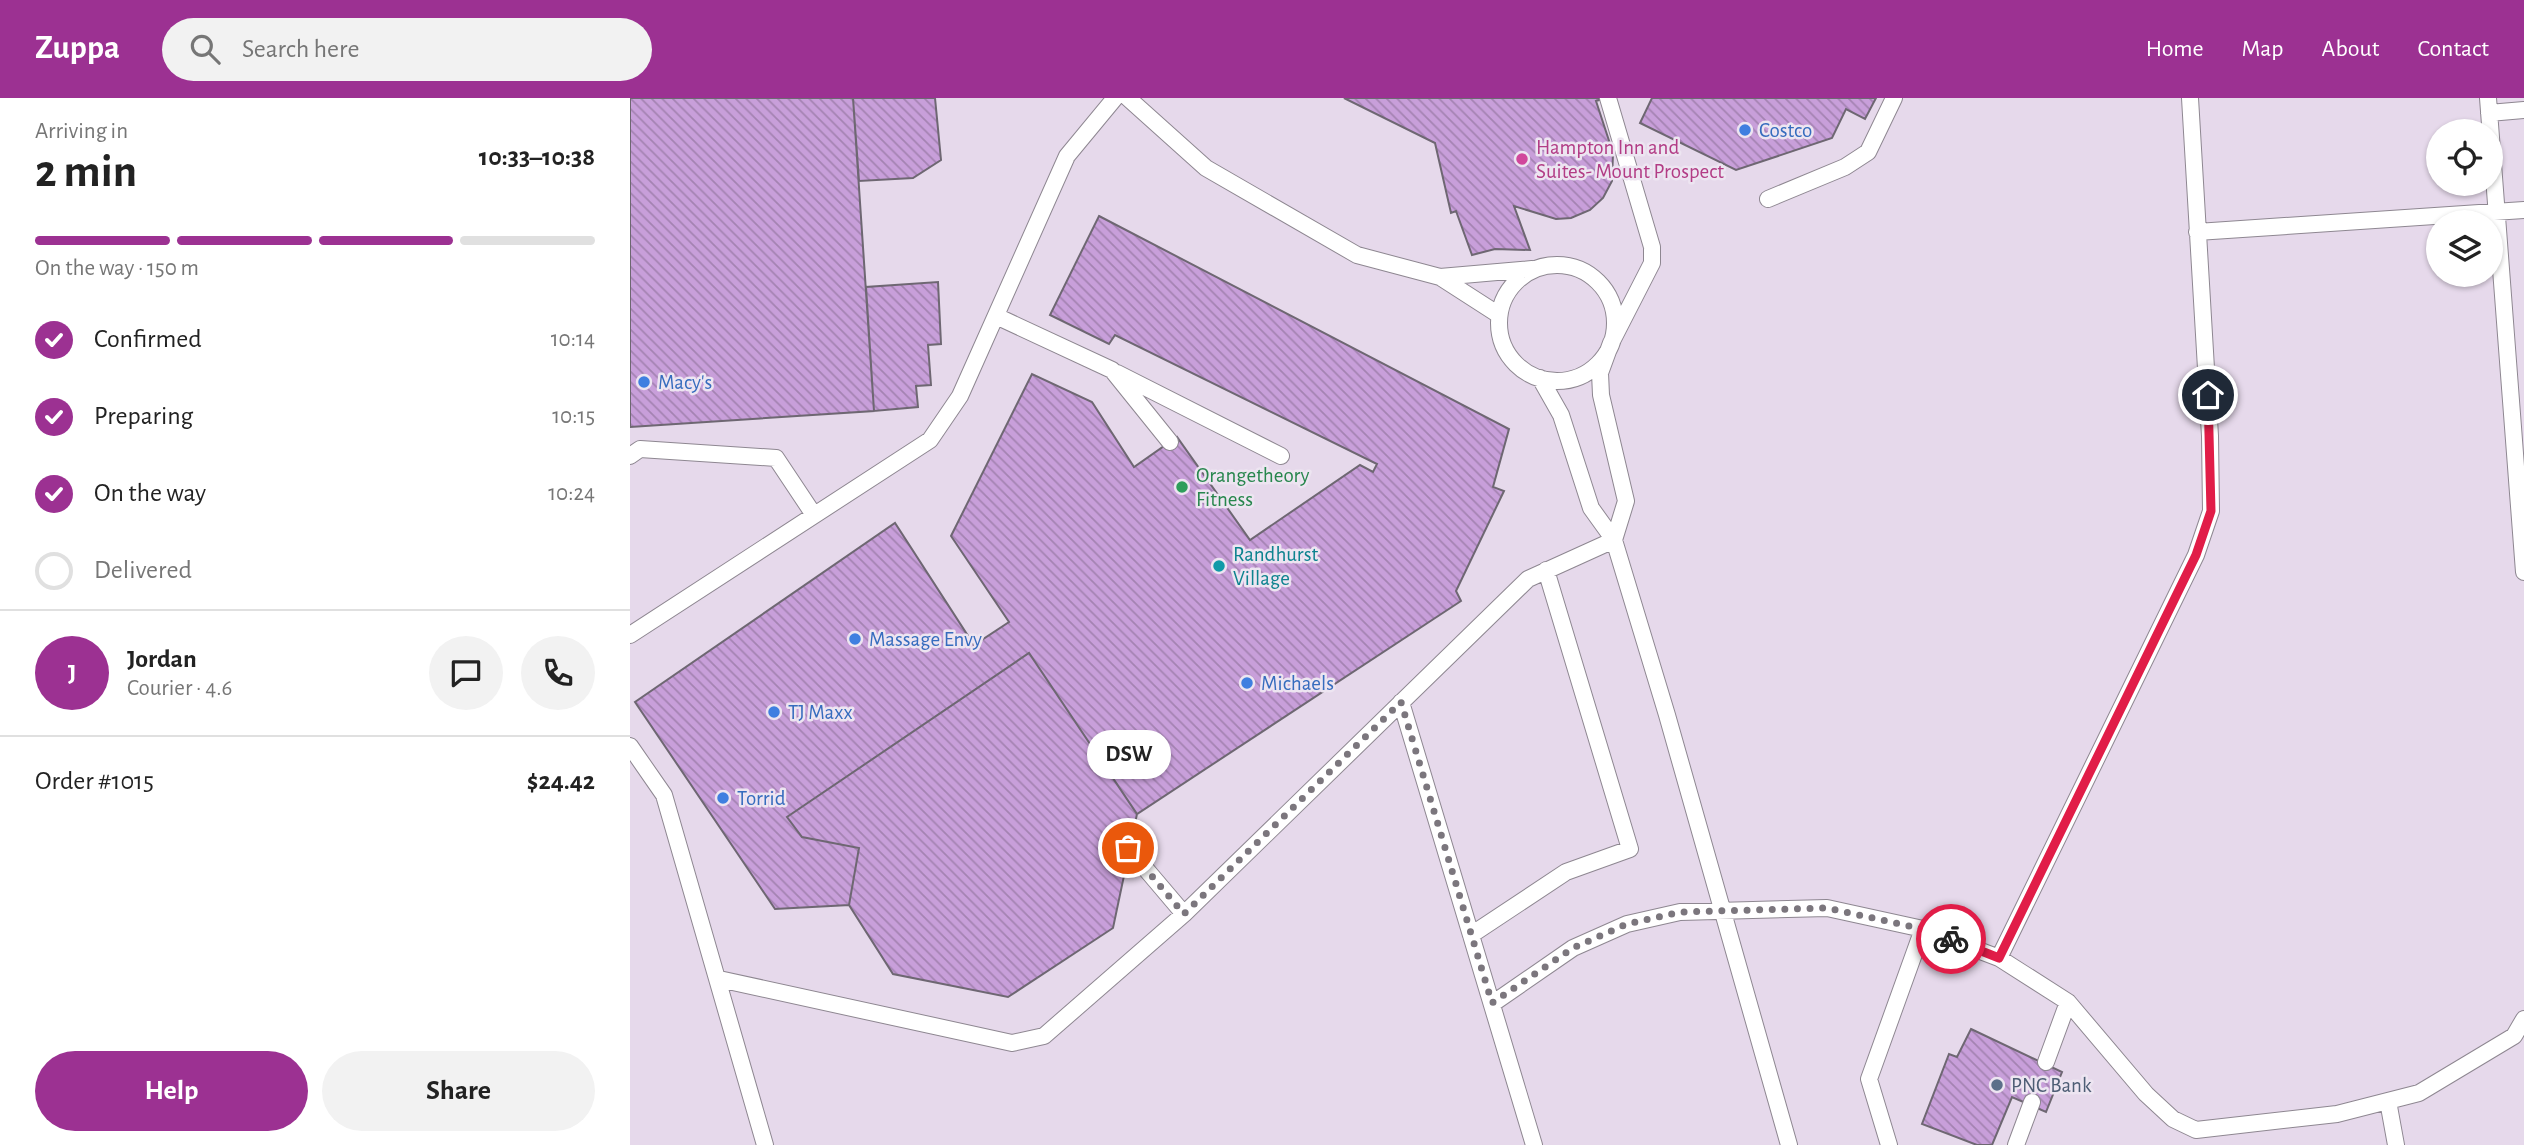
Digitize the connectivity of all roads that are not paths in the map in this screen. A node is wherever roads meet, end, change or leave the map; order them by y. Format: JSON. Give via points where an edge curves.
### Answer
{"nodes":[{"id":1,"x":1115,"y":98,"type":"edge"},
{"id":2,"x":1128,"y":98,"type":"edge"},
{"id":3,"x":1608,"y":98,"type":"edge"},
{"id":4,"x":1894,"y":98,"type":"edge"},
{"id":5,"x":2190,"y":98,"type":"edge"},
{"id":6,"x":2489,"y":106,"type":"edge"},
{"id":7,"x":2524,"y":110,"type":"edge"},
{"id":8,"x":1768,"y":199,"type":"dead end"},
{"id":9,"x":2498,"y":210,"type":"edge"},
{"id":10,"x":2524,"y":210,"type":"edge"},
{"id":11,"x":2503,"y":212,"type":"edge"},
{"id":12,"x":2426,"y":217,"type":"edge"},
{"id":13,"x":2197,"y":232,"type":"junction"},
{"id":14,"x":2503,"y":268,"type":"edge"},
{"id":15,"x":1534,"y":269,"type":"junction"},
{"id":16,"x":1440,"y":277,"type":"junction"},
{"id":17,"x":996,"y":316,"type":"junction"},
{"id":18,"x":1499,"y":316,"type":"junction"},
{"id":19,"x":1611,"y":343,"type":"junction"},
{"id":20,"x":1112,"y":370,"type":"junction"},
{"id":21,"x":1540,"y":378,"type":"junction"},
{"id":22,"x":1170,"y":442,"type":"dead end"},
{"id":23,"x":2519,"y":448,"type":"edge"},
{"id":24,"x":630,"y":456,"type":"edge"},
{"id":25,"x":1281,"y":456,"type":"dead end"},
{"id":26,"x":814,"y":515,"type":"junction"},
{"id":27,"x":1614,"y":540,"type":"junction"},
{"id":28,"x":1546,"y":570,"type":"junction"},
{"id":29,"x":2524,"y":572,"type":"edge"},
{"id":30,"x":630,"y":635,"type":"edge"},
{"id":31,"x":1401,"y":702,"type":"junction"},
{"id":32,"x":630,"y":746,"type":"edge"},
{"id":33,"x":1128,"y":848,"type":"dead end"},
{"id":34,"x":1723,"y":912,"type":"junction"},
{"id":35,"x":1184,"y":914,"type":"junction"},
{"id":36,"x":1923,"y":929,"type":"junction"},
{"id":37,"x":1471,"y":935,"type":"junction"},
{"id":38,"x":1999,"y":958,"type":"junction"},
{"id":39,"x":719,"y":979,"type":"junction"},
{"id":40,"x":2068,"y":1002,"type":"junction"},
{"id":41,"x":1492,"y":1003,"type":"junction"},
{"id":42,"x":2524,"y":1019,"type":"edge"},
{"id":43,"x":2047,"y":1058,"type":"dead end"},
{"id":44,"x":2388,"y":1101,"type":"junction"},
{"id":45,"x":2031,"y":1105,"type":"dead end"},
{"id":46,"x":765,"y":1145,"type":"edge"},
{"id":47,"x":1534,"y":1145,"type":"edge"},
{"id":48,"x":1789,"y":1145,"type":"edge"},
{"id":49,"x":1889,"y":1145,"type":"edge"},
{"id":50,"x":2016,"y":1145,"type":"edge"},
{"id":51,"x":2396,"y":1145,"type":"edge"}],
"edges":[{"from":1,"to":17,"type":"lane","via":[[1067,156]]},
{"from":2,"to":16,"type":"lane","via":[[1206,167],[1357,255]]},
{"from":3,"to":19,"type":"lane","via":[[1652,247],[1652,263]]},
{"from":4,"to":8,"type":"lane","via":[[1868,152],[1845,167]]},
{"from":5,"to":13,"type":"lane"},
{"from":6,"to":7,"type":"lane"},
{"from":6,"to":9,"type":"lane"},
{"from":10,"to":11,"type":"lane"},
{"from":12,"to":13,"type":"lane"},
{"from":13,"to":38,"type":"lane","via":[[2210,419],[2211,511],[2196,555]]},
{"from":14,"to":23,"type":"lane"},
{"from":15,"to":16,"type":"lane"},
{"from":15,"to":18,"type":"lane","via":[[1510,288]]},
{"from":15,"to":19,"type":"lane","via":[[1572,266],[1604,288],[1615,324]]},
{"from":16,"to":18,"type":"lane"},
{"from":17,"to":20,"type":"lane"},
{"from":17,"to":26,"type":"lane","via":[[960,396],[930,439]]},
{"from":18,"to":21,"type":"lane","via":[[1504,347],[1519,366]]},
{"from":19,"to":21,"type":"lane","via":[[1590,371],[1557,381]]},
{"from":19,"to":27,"type":"lane","via":[[1600,373],[1601,395],[1626,502]]},
{"from":20,"to":22,"type":"lane"},
{"from":20,"to":25,"type":"lane"},
{"from":21,"to":27,"type":"lane","via":[[1562,415],[1591,508]]},
{"from":23,"to":29,"type":"lane"},
{"from":24,"to":26,"type":"lane","via":[[640,449],[776,458]]},
{"from":26,"to":30,"type":"lane"},
{"from":27,"to":28,"type":"lane"},
{"from":27,"to":34,"type":"lane"},
{"from":28,"to":31,"type":"lane","via":[[1528,579]]},
{"from":28,"to":37,"type":"lane","via":[[1630,849],[1566,872]]},
{"from":31,"to":35,"type":"lane"},
{"from":31,"to":37,"type":"lane"},
{"from":32,"to":39,"type":"lane","via":[[664,795]]},
{"from":33,"to":35,"type":"lane"},
{"from":34,"to":36,"type":"lane","via":[[1827,908]]},
{"from":34,"to":41,"type":"lane","via":[[1680,912],[1627,924],[1573,948]]},
{"from":34,"to":48,"type":"lane"},
{"from":35,"to":39,"type":"lane","via":[[1044,1036],[1012,1043]]},
{"from":36,"to":38,"type":"lane"},
{"from":36,"to":49,"type":"lane","via":[[1869,1079]]},
{"from":37,"to":41,"type":"lane"},
{"from":38,"to":40,"type":"lane"},
{"from":39,"to":46,"type":"lane"},
{"from":40,"to":43,"type":"lane"},
{"from":40,"to":44,"type":"lane","via":[[2146,1094],[2173,1119],[2196,1130],[2337,1114]]},
{"from":41,"to":47,"type":"lane"},
{"from":42,"to":44,"type":"lane","via":[[2514,1036],[2419,1093]]},
{"from":44,"to":51,"type":"lane"},
{"from":45,"to":50,"type":"lane"}]}
